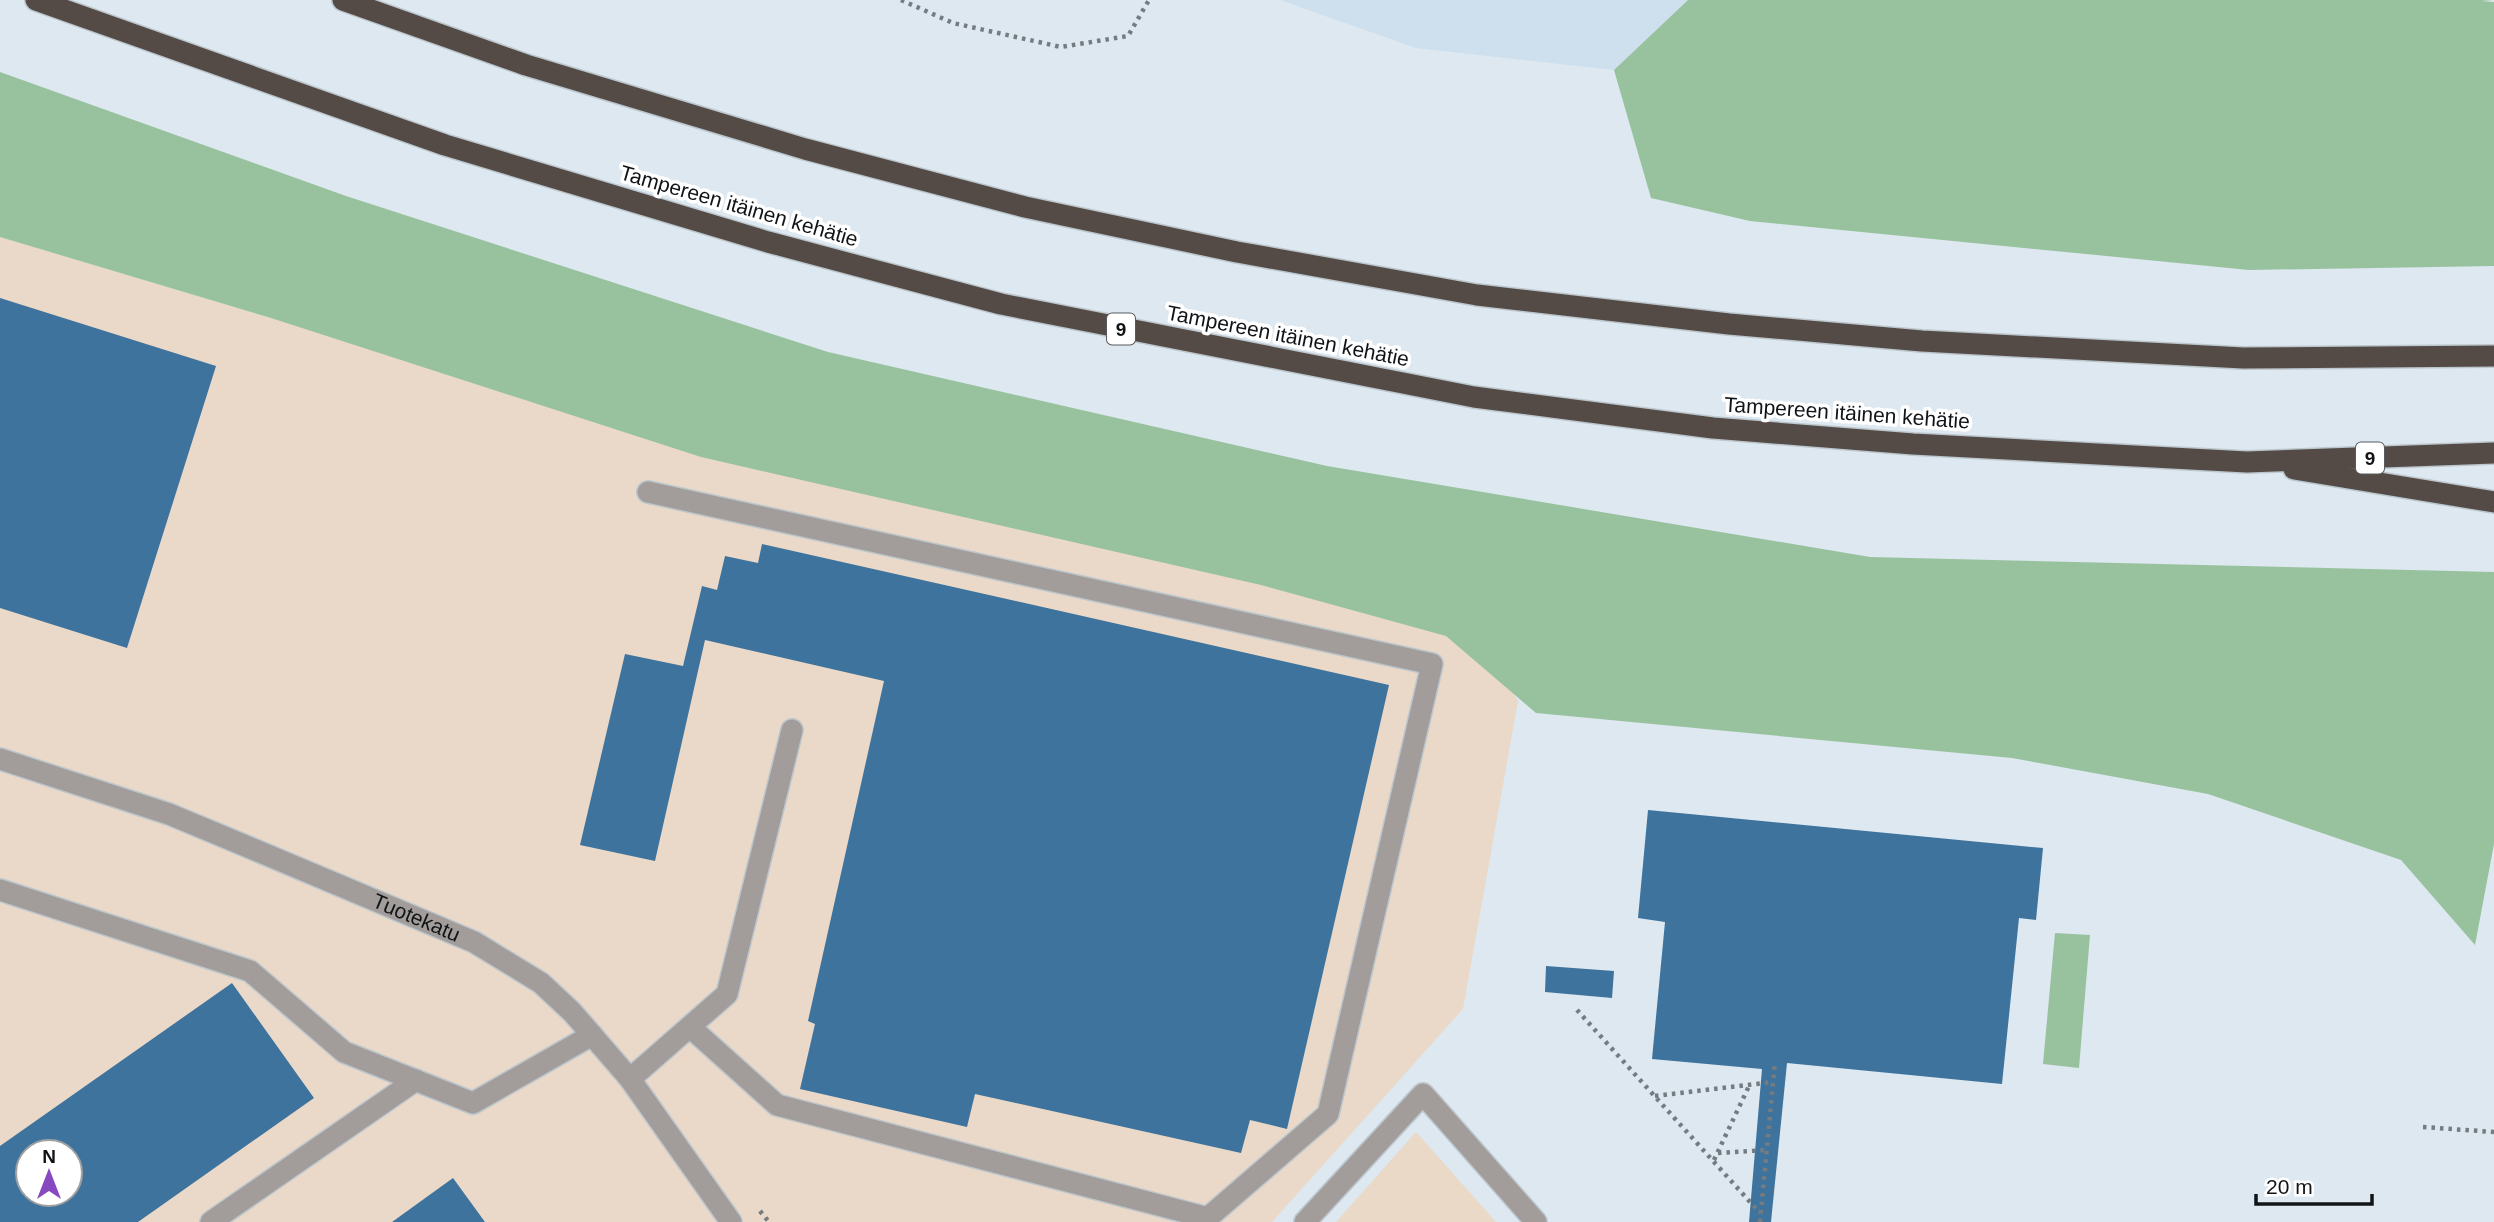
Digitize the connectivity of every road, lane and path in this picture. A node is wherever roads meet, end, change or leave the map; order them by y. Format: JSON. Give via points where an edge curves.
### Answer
{"nodes":[{"id":1,"x":36,"y":0,"type":"edge"},
{"id":2,"x":343,"y":0,"type":"edge"},
{"id":3,"x":901,"y":0,"type":"edge"},
{"id":4,"x":1149,"y":0,"type":"edge"},
{"id":5,"x":2494,"y":356,"type":"edge"},
{"id":6,"x":2494,"y":453,"type":"edge"},
{"id":7,"x":2247,"y":462,"type":"junction"},
{"id":8,"x":648,"y":492,"type":"dead end"},
{"id":9,"x":2494,"y":502,"type":"edge"},
{"id":10,"x":792,"y":730,"type":"dead end"},
{"id":11,"x":0,"y":760,"type":"edge"},
{"id":12,"x":0,"y":890,"type":"edge"},
{"id":13,"x":1577,"y":1010,"type":"dead end"},
{"id":14,"x":690,"y":1027,"type":"junction"},
{"id":15,"x":592,"y":1035,"type":"junction"},
{"id":16,"x":1774,"y":1062,"type":"dead end"},
{"id":17,"x":630,"y":1079,"type":"junction"},
{"id":18,"x":416,"y":1080,"type":"junction"},
{"id":19,"x":1773,"y":1082,"type":"junction"},
{"id":20,"x":1750,"y":1085,"type":"junction"},
{"id":21,"x":1655,"y":1096,"type":"junction"},
{"id":22,"x":2423,"y":1127,"type":"dead end"},
{"id":23,"x":2494,"y":1132,"type":"edge"},
{"id":24,"x":1766,"y":1150,"type":"junction"},
{"id":25,"x":1718,"y":1153,"type":"junction"},
{"id":26,"x":1714,"y":1161,"type":"junction"},
{"id":27,"x":1760,"y":1213,"type":"junction"},
{"id":28,"x":1206,"y":1220,"type":"edge"},
{"id":29,"x":211,"y":1222,"type":"edge"},
{"id":30,"x":731,"y":1222,"type":"edge"},
{"id":31,"x":1305,"y":1222,"type":"edge"},
{"id":32,"x":1536,"y":1222,"type":"edge"},
{"id":33,"x":1760,"y":1222,"type":"edge"}],
"edges":[{"from":1,"to":7,"type":"highway","name":"Tampereen itäinen kehätie","number":"9","via":[[445,145],[768,242],[1001,304],[1475,397],[1700,426],[1913,444]]},
{"from":2,"to":5,"type":"highway","via":[[526,65],[766,137],[1025,207],[1237,252],[1477,295],[1922,341],[2243,358]]},
{"from":3,"to":4,"type":"path","via":[[953,23],[1061,47],[1128,36]]},
{"from":6,"to":7,"type":"highway","name":"Tampereen itäinen kehätie","number":"9"},
{"from":7,"to":9,"type":"highway"},
{"from":8,"to":28,"type":"street","via":[[1432,664],[1328,1114]]},
{"from":10,"to":14,"type":"street","via":[[727,994]]},
{"from":11,"to":15,"type":"street","name":"Tuotekatu","via":[[169,814],[474,942],[541,983]]},
{"from":12,"to":18,"type":"street","via":[[250,971],[344,1052]]},
{"from":13,"to":21,"type":"path"},
{"from":14,"to":17,"type":"street"},
{"from":14,"to":28,"type":"street","via":[[777,1105]]},
{"from":15,"to":17,"type":"street","name":"Tuotekatu"},
{"from":15,"to":18,"type":"street","via":[[473,1103]]},
{"from":16,"to":19,"type":"path"},
{"from":17,"to":30,"type":"street","name":"Tuotekatu"},
{"from":18,"to":29,"type":"street"},
{"from":19,"to":20,"type":"path"},
{"from":19,"to":24,"type":"path"},
{"from":20,"to":21,"type":"path"},
{"from":20,"to":25,"type":"path"},
{"from":21,"to":26,"type":"path"},
{"from":22,"to":23,"type":"path"},
{"from":24,"to":25,"type":"path"},
{"from":24,"to":27,"type":"path"},
{"from":25,"to":26,"type":"path"},
{"from":26,"to":27,"type":"path"},
{"from":27,"to":33,"type":"path"},
{"from":31,"to":32,"type":"street","via":[[1423,1094]]}]}
